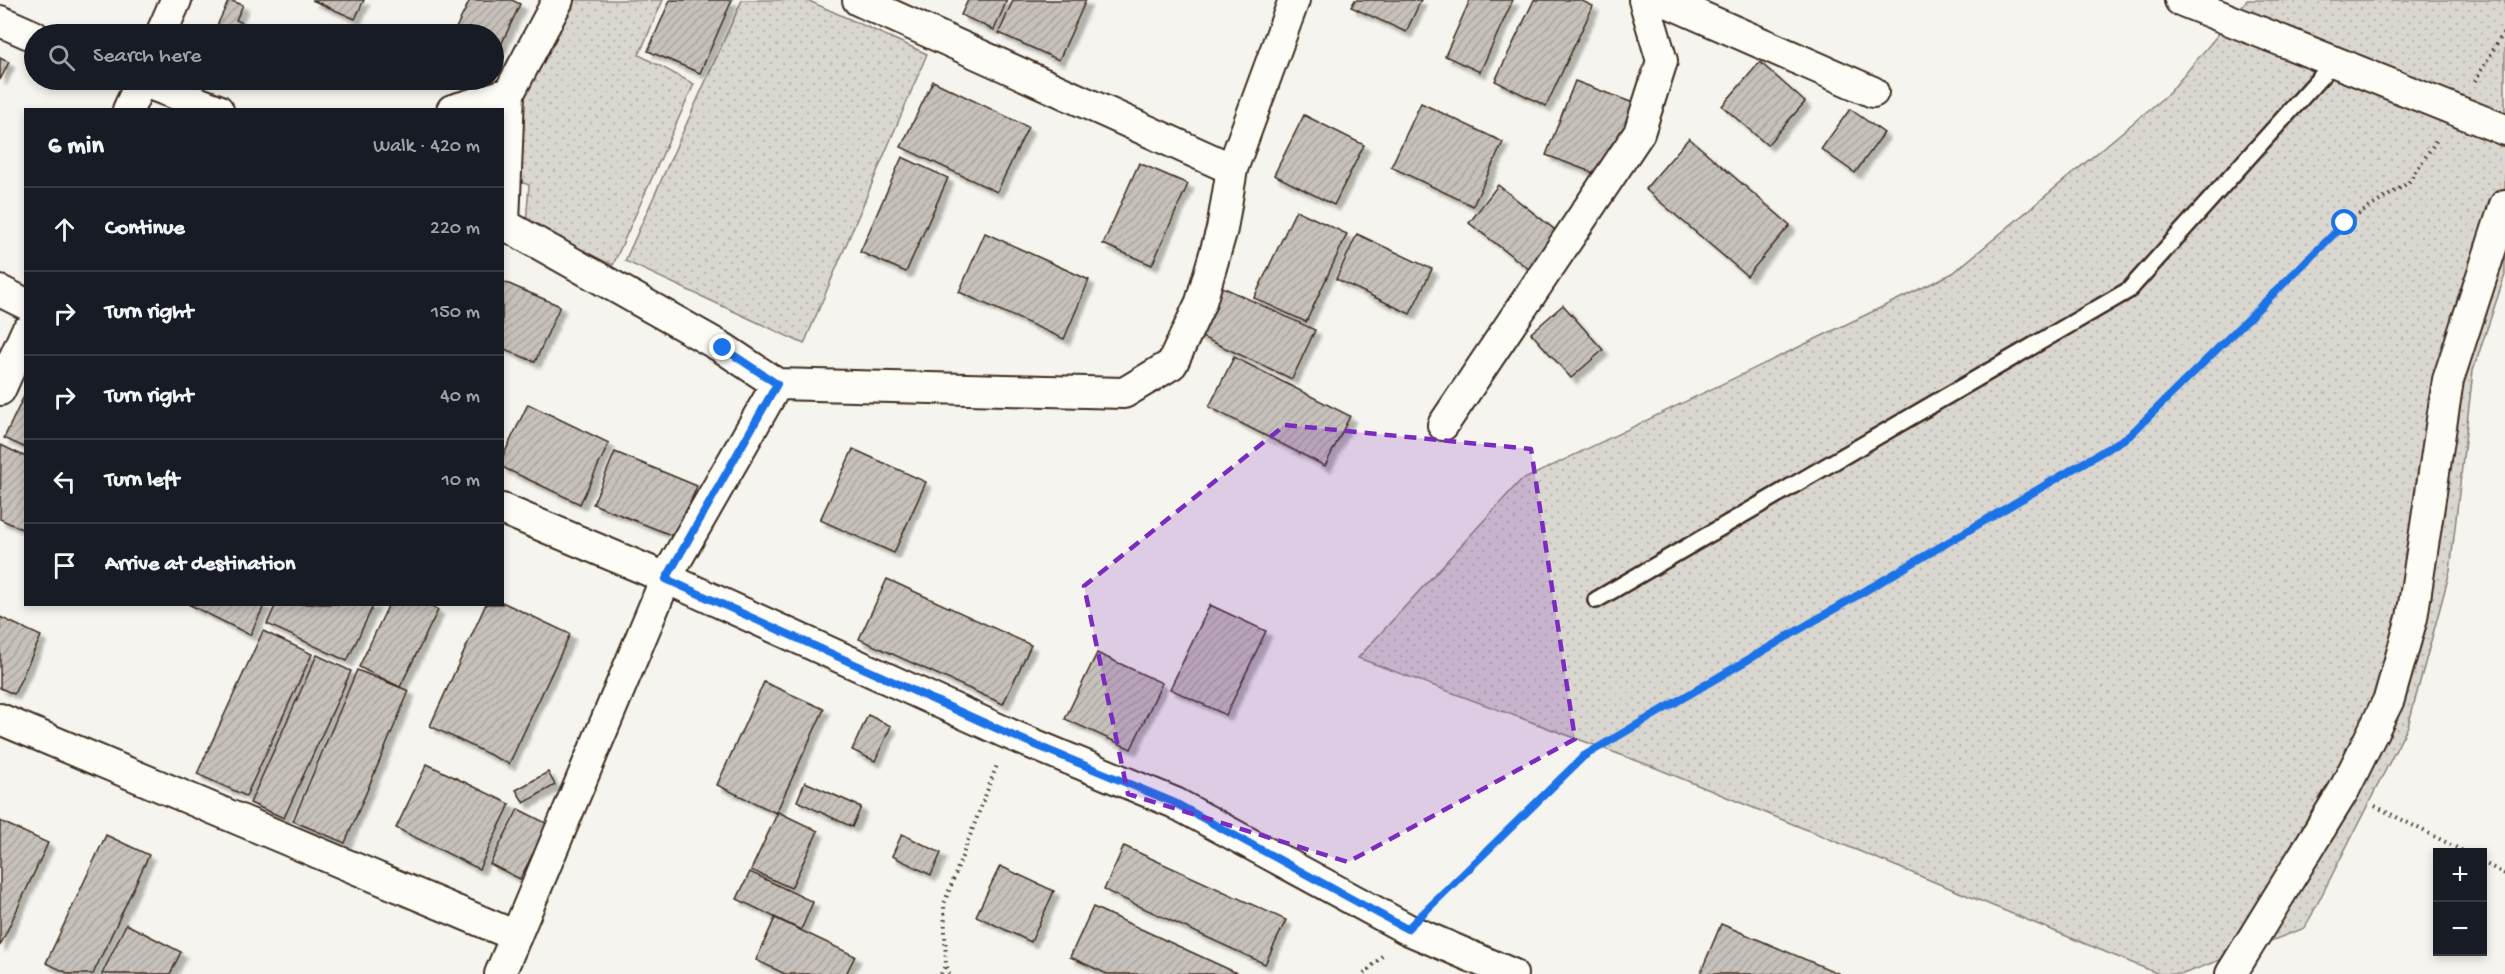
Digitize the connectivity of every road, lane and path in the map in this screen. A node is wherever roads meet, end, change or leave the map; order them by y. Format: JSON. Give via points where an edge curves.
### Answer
{"nodes":[{"id":1,"x":176,"y":0,"type":"edge"},
{"id":2,"x":558,"y":0,"type":"edge"},
{"id":3,"x":858,"y":0,"type":"edge"},
{"id":4,"x":1294,"y":0,"type":"edge"},
{"id":5,"x":1644,"y":0,"type":"edge"},
{"id":6,"x":1663,"y":0,"type":"edge"},
{"id":7,"x":2180,"y":0,"type":"edge"},
{"id":8,"x":0,"y":21,"type":"edge"},
{"id":9,"x":165,"y":24,"type":"edge"},
{"id":10,"x":24,"y":32,"type":"edge"},
{"id":11,"x":2334,"y":62,"type":"junction"},
{"id":12,"x":137,"y":90,"type":"edge"},
{"id":13,"x":167,"y":90,"type":"edge"},
{"id":14,"x":1873,"y":92,"type":"dead end"},
{"id":15,"x":509,"y":93,"type":"junction"},
{"id":16,"x":129,"y":108,"type":"edge"},
{"id":17,"x":213,"y":108,"type":"edge"},
{"id":18,"x":459,"y":108,"type":"edge"},
{"id":19,"x":2505,"y":130,"type":"edge"},
{"id":20,"x":1232,"y":169,"type":"junction"},
{"id":21,"x":504,"y":201,"type":"edge"},
{"id":22,"x":2505,"y":205,"type":"edge"},
{"id":23,"x":2345,"y":223,"type":"dead end"},
{"id":24,"x":504,"y":224,"type":"edge"},
{"id":25,"x":0,"y":291,"type":"edge"},
{"id":26,"x":24,"y":303,"type":"edge"},
{"id":27,"x":24,"y":337,"type":"edge"},
{"id":28,"x":777,"y":384,"type":"junction"},
{"id":29,"x":0,"y":390,"type":"edge"},
{"id":30,"x":1443,"y":425,"type":"dead end"},
{"id":31,"x":504,"y":509,"type":"edge"},
{"id":32,"x":666,"y":579,"type":"junction"},
{"id":33,"x":1596,"y":600,"type":"dead end"},
{"id":34,"x":0,"y":719,"type":"edge"},
{"id":35,"x":1009,"y":734,"type":"junction"},
{"id":36,"x":2344,"y":790,"type":"junction"},
{"id":37,"x":2457,"y":848,"type":"edge"},
{"id":38,"x":2487,"y":865,"type":"edge"},
{"id":39,"x":2505,"y":874,"type":"edge"},
{"id":40,"x":1407,"y":929,"type":"junction"},
{"id":41,"x":516,"y":936,"type":"junction"},
{"id":42,"x":946,"y":964,"type":"junction"},
{"id":43,"x":500,"y":974,"type":"edge"},
{"id":44,"x":941,"y":974,"type":"edge"},
{"id":45,"x":949,"y":974,"type":"edge"},
{"id":46,"x":1364,"y":974,"type":"edge"},
{"id":47,"x":1512,"y":974,"type":"edge"},
{"id":48,"x":2231,"y":974,"type":"edge"}],
"edges":[{"from":1,"to":9,"type":"street"},
{"from":2,"to":15,"type":"street"},
{"from":3,"to":20,"type":"street"},
{"from":4,"to":20,"type":"street"},
{"from":5,"to":30,"type":"street","via":[[1662,61],[1639,133]]},
{"from":6,"to":14,"type":"street"},
{"from":7,"to":11,"type":"street"},
{"from":8,"to":10,"type":"street"},
{"from":11,"to":19,"type":"street"},
{"from":11,"to":33,"type":"lane","via":[[2129,290]]},
{"from":12,"to":16,"type":"street"},
{"from":13,"to":17,"type":"street"},
{"from":15,"to":18,"type":"street"},
{"from":15,"to":21,"type":"street"},
{"from":20,"to":28,"type":"street","via":[[1222,229],[1201,302],[1172,364],[1124,393]]},
{"from":22,"to":36,"type":"street","via":[[2448,380],[2412,618],[2389,699]]},
{"from":23,"to":40,"type":"path","via":[[2129,436],[1584,756]]},
{"from":24,"to":28,"type":"street","via":[[723,348]]},
{"from":25,"to":26,"type":"street"},
{"from":27,"to":29,"type":"street"},
{"from":28,"to":32,"type":"street"},
{"from":31,"to":32,"type":"street"},
{"from":32,"to":35,"type":"street"},
{"from":32,"to":41,"type":"street"},
{"from":34,"to":41,"type":"street"},
{"from":35,"to":40,"type":"street","via":[[1175,803]]},
{"from":35,"to":42,"type":"path","via":[[944,904]]},
{"from":36,"to":37,"type":"path"},
{"from":36,"to":48,"type":"street"},
{"from":38,"to":39,"type":"path"},
{"from":40,"to":46,"type":"path"},
{"from":40,"to":47,"type":"street"},
{"from":41,"to":43,"type":"street"},
{"from":42,"to":44,"type":"path"},
{"from":42,"to":45,"type":"path"}]}
